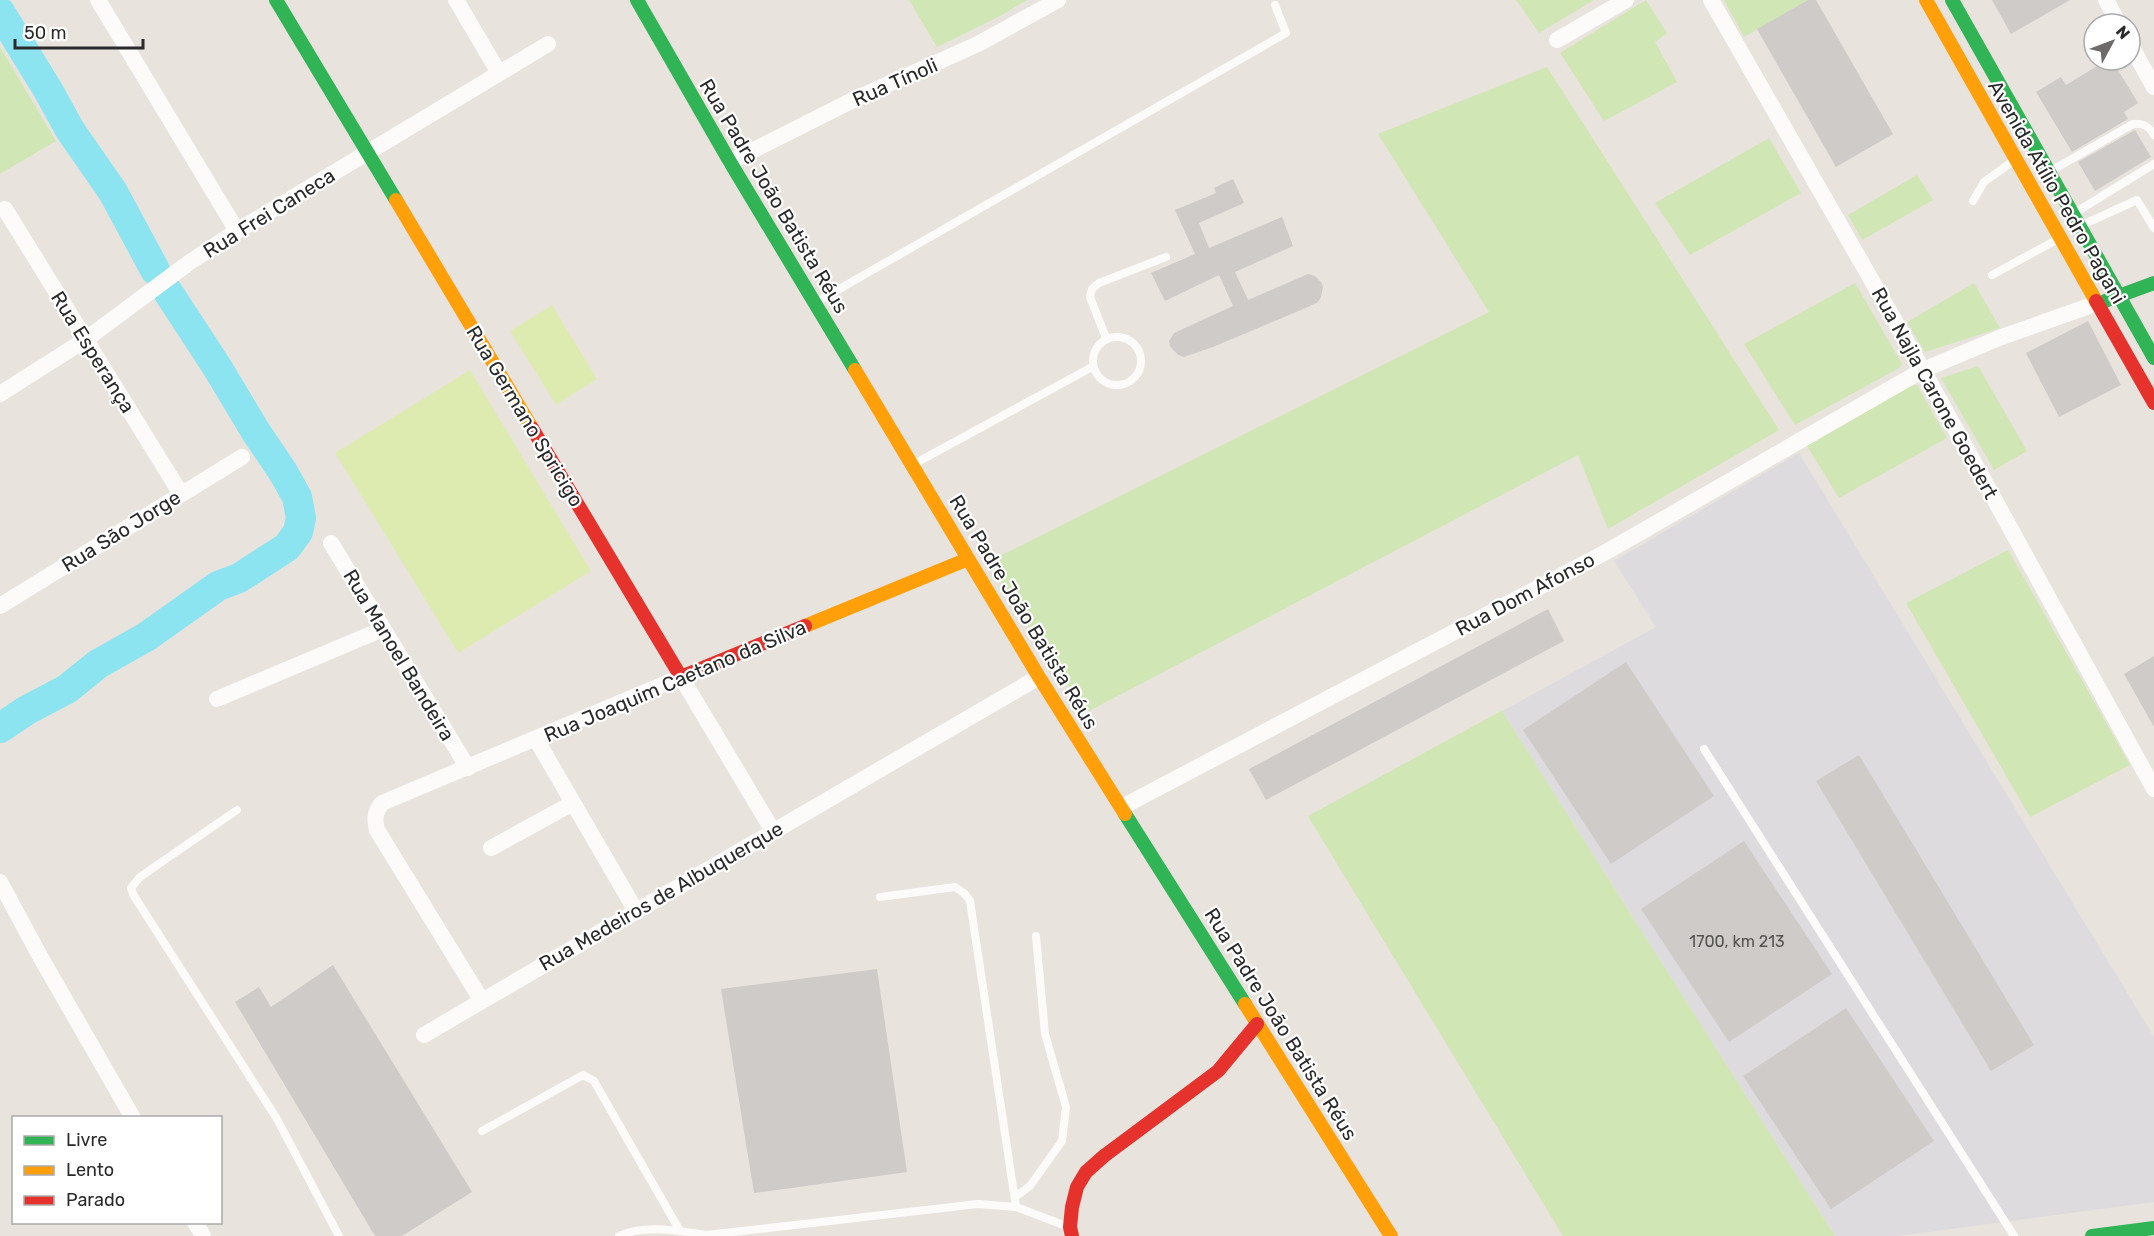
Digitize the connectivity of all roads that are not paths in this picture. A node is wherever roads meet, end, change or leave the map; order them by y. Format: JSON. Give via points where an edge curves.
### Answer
{"nodes":[{"id":1,"x":98,"y":0,"type":"edge"},
{"id":2,"x":276,"y":0,"type":"edge"},
{"id":3,"x":456,"y":0,"type":"edge"},
{"id":4,"x":1058,"y":0,"type":"edge"},
{"id":5,"x":1626,"y":0,"type":"edge"},
{"id":6,"x":1711,"y":0,"type":"edge"},
{"id":7,"x":1926,"y":0,"type":"edge"},
{"id":8,"x":1952,"y":0,"type":"edge"},
{"id":9,"x":641,"y":1,"type":"edge"},
{"id":10,"x":1275,"y":5,"type":"dead end"},
{"id":11,"x":1557,"y":40,"type":"dead end"},
{"id":12,"x":548,"y":44,"type":"dead end"},
{"id":13,"x":2142,"y":66,"type":"edge"},
{"id":14,"x":499,"y":73,"type":"junction"},
{"id":15,"x":2154,"y":87,"type":"edge"},
{"id":16,"x":2154,"y":135,"type":"edge"},
{"id":17,"x":367,"y":153,"type":"junction"},
{"id":18,"x":2016,"y":159,"type":"junction"},
{"id":19,"x":730,"y":162,"type":"junction"},
{"id":20,"x":2154,"y":164,"type":"edge"},
{"id":21,"x":2049,"y":172,"type":"junction"},
{"id":22,"x":1973,"y":201,"type":"dead end"},
{"id":23,"x":5,"y":209,"type":"dead end"},
{"id":24,"x":2076,"y":220,"type":"junction"},
{"id":25,"x":2154,"y":228,"type":"edge"},
{"id":26,"x":237,"y":231,"type":"junction"},
{"id":27,"x":2061,"y":238,"type":"junction"},
{"id":28,"x":1166,"y":256,"type":"dead end"},
{"id":29,"x":1992,"y":275,"type":"dead end"},
{"id":30,"x":2154,"y":283,"type":"edge"},
{"id":31,"x":2118,"y":296,"type":"junction"},
{"id":32,"x":814,"y":303,"type":"junction"},
{"id":33,"x":2098,"y":303,"type":"junction"},
{"id":34,"x":1106,"y":338,"type":"junction"},
{"id":35,"x":85,"y":340,"type":"junction"},
{"id":36,"x":2154,"y":358,"type":"edge"},
{"id":37,"x":1092,"y":367,"type":"junction"},
{"id":38,"x":1923,"y":370,"type":"junction"},
{"id":39,"x":0,"y":394,"type":"edge"},
{"id":40,"x":2154,"y":403,"type":"edge"},
{"id":41,"x":242,"y":457,"type":"dead end"},
{"id":42,"x":912,"y":465,"type":"junction"},
{"id":43,"x":181,"y":494,"type":"junction"},
{"id":44,"x":331,"y":543,"type":"dead end"},
{"id":45,"x":968,"y":559,"type":"junction"},
{"id":46,"x":0,"y":606,"type":"edge"},
{"id":47,"x":383,"y":629,"type":"junction"},
{"id":48,"x":681,"y":677,"type":"junction"},
{"id":49,"x":1039,"y":677,"type":"junction"},
{"id":50,"x":217,"y":699,"type":"dead end"},
{"id":51,"x":536,"y":739,"type":"junction"},
{"id":52,"x":1704,"y":749,"type":"dead end"},
{"id":53,"x":468,"y":768,"type":"junction"},
{"id":54,"x":2154,"y":789,"type":"edge"},
{"id":55,"x":573,"y":803,"type":"junction"},
{"id":56,"x":1122,"y":807,"type":"junction"},
{"id":57,"x":237,"y":810,"type":"dead end"},
{"id":58,"x":773,"y":831,"type":"junction"},
{"id":59,"x":491,"y":848,"type":"dead end"},
{"id":60,"x":0,"y":882,"type":"edge"},
{"id":61,"x":879,"y":897,"type":"dead end"},
{"id":62,"x":636,"y":911,"type":"junction"},
{"id":63,"x":1036,"y":936,"type":"dead end"},
{"id":64,"x":482,"y":1000,"type":"junction"},
{"id":65,"x":1257,"y":1024,"type":"junction"},
{"id":66,"x":424,"y":1035,"type":"dead end"},
{"id":67,"x":132,"y":1116,"type":"edge"},
{"id":68,"x":482,"y":1131,"type":"dead end"},
{"id":69,"x":1016,"y":1202,"type":"junction"},
{"id":70,"x":2154,"y":1228,"type":"edge"},
{"id":71,"x":680,"y":1231,"type":"junction"},
{"id":72,"x":1071,"y":1232,"type":"edge"},
{"id":73,"x":339,"y":1236,"type":"edge"},
{"id":74,"x":619,"y":1236,"type":"edge"},
{"id":75,"x":1391,"y":1236,"type":"edge"},
{"id":76,"x":2014,"y":1236,"type":"edge"},
{"id":77,"x":2092,"y":1236,"type":"edge"}],
"edges":[{"from":1,"to":26,"type":"street"},
{"from":2,"to":17,"type":"main road","name":"Rua Germano Spricigo"},
{"from":3,"to":14,"type":"street"},
{"from":4,"to":19,"type":"street","name":"Rua Tínoli","via":[[978,44],[857,98]]},
{"from":5,"to":11,"type":"street"},
{"from":6,"to":38,"type":"street","name":"Rua Najla Carone Goedert"},
{"from":7,"to":18,"type":"main road","name":"Avenida Atílio Pedro Pagani"},
{"from":8,"to":21,"type":"main road","name":"Avenida Atílio Pedro Pagani"},
{"from":9,"to":19,"type":"main road","name":"Rua Padre João Batista Réus"},
{"from":10,"to":32,"type":"lane","via":[[1286,33]]},
{"from":12,"to":14,"type":"street","name":"Rua Frei Caneca"},
{"from":13,"to":15,"type":"street"},
{"from":14,"to":17,"type":"street","name":"Rua Frei Caneca"},
{"from":16,"to":21,"type":"lane","via":[[2150,127],[2133,124]]},
{"from":17,"to":26,"type":"street","name":"Rua Frei Caneca"},
{"from":17,"to":48,"type":"main road","name":"Rua Germano Spricigo"},
{"from":18,"to":22,"type":"lane","via":[[1984,182]]},
{"from":18,"to":27,"type":"main road","name":"Avenida Atílio Pedro Pagani"},
{"from":19,"to":32,"type":"main road","name":"Rua Padre João Batista Réus"},
{"from":20,"to":24,"type":"lane"},
{"from":21,"to":24,"type":"main road","name":"Avenida Atílio Pedro Pagani"},
{"from":23,"to":35,"type":"street","name":"Rua Esperança"},
{"from":24,"to":25,"type":"lane","via":[[2137,200]]},
{"from":24,"to":31,"type":"main road","name":"Avenida Atílio Pedro Pagani"},
{"from":26,"to":35,"type":"street","name":"Rua Frei Caneca"},
{"from":27,"to":29,"type":"lane"},
{"from":27,"to":33,"type":"main road","name":"Avenida Atílio Pedro Pagani"},
{"from":28,"to":34,"type":"lane","via":[[1092,289],[1090,297]]},
{"from":30,"to":31,"type":"main road"},
{"from":31,"to":33,"type":"main road"},
{"from":31,"to":36,"type":"main road","name":"Avenida Atílio Pedro Pagani"},
{"from":32,"to":42,"type":"main road","name":"Rua Padre João Batista Réus"},
{"from":33,"to":38,"type":"street","name":"Rua Dom Afonso"},
{"from":33,"to":40,"type":"main road","name":"Avenida Atílio Pedro Pagani"},
{"from":34,"to":37,"type":"lane","via":[[1094,350]]},
{"from":34,"to":37,"type":"lane","via":[[1121,336],[1134,344],[1141,357],[1139,372],[1129,382],[1114,385],[1100,380]]},
{"from":35,"to":39,"type":"street","name":"Rua Frei Caneca"},
{"from":35,"to":43,"type":"street","name":"Rua Esperança"},
{"from":37,"to":42,"type":"lane"},
{"from":38,"to":54,"type":"street","name":"Rua Najla Carone Goedert"},
{"from":38,"to":56,"type":"street","name":"Rua Dom Afonso","via":[[1606,552]]},
{"from":41,"to":43,"type":"street","name":"Rua São Jorge"},
{"from":42,"to":45,"type":"main road","name":"Rua Padre João Batista Réus"},
{"from":43,"to":46,"type":"street","name":"Rua São Jorge"},
{"from":44,"to":47,"type":"street","name":"Rua Manoel Bandeira"},
{"from":45,"to":48,"type":"main road","name":"Rua Joaquim Caetano da Silva"},
{"from":45,"to":49,"type":"main road","name":"Rua Padre João Batista Réus"},
{"from":47,"to":50,"type":"street"},
{"from":47,"to":53,"type":"street","name":"Rua Manoel Bandeira"},
{"from":48,"to":51,"type":"street","name":"Rua Joaquim Caetano da Silva"},
{"from":48,"to":58,"type":"street","name":"Rua Germano Spricigo"},
{"from":49,"to":56,"type":"main road","name":"Rua Padre João Batista Réus"},
{"from":49,"to":58,"type":"street","name":"Rua Medeiros de Albuquerque"},
{"from":51,"to":53,"type":"street","name":"Rua Joaquim Caetano da Silva"},
{"from":51,"to":55,"type":"street"},
{"from":52,"to":76,"type":"lane"},
{"from":53,"to":64,"type":"street","name":"Rua Joaquim Caetano da Silva","via":[[382,803],[375,820],[377,830]]},
{"from":55,"to":59,"type":"street"},
{"from":55,"to":62,"type":"street"},
{"from":56,"to":65,"type":"main road","name":"Rua Padre João Batista Réus"},
{"from":57,"to":73,"type":"lane","via":[[140,877],[131,888],[277,1119]]},
{"from":58,"to":62,"type":"street","name":"Rua Medeiros de Albuquerque"},
{"from":60,"to":67,"type":"street"},
{"from":61,"to":69,"type":"lane","via":[[955,887],[970,901]]},
{"from":62,"to":64,"type":"street","name":"Rua Medeiros de Albuquerque"},
{"from":63,"to":69,"type":"lane","via":[[1045,1034],[1066,1107],[1062,1141]]},
{"from":64,"to":66,"type":"street","name":"Rua Medeiros de Albuquerque"},
{"from":65,"to":72,"type":"main road","via":[[1218,1071],[1086,1172],[1077,1187]]},
{"from":65,"to":75,"type":"main road","name":"Rua Padre João Batista Réus"},
{"from":68,"to":71,"type":"lane","via":[[583,1076],[588,1077],[594,1081]]},
{"from":69,"to":71,"type":"lane","via":[[706,1235]]},
{"from":69,"to":72,"type":"lane"},
{"from":70,"to":77,"type":"main road"},
{"from":71,"to":74,"type":"lane","via":[[640,1229]]}]}
